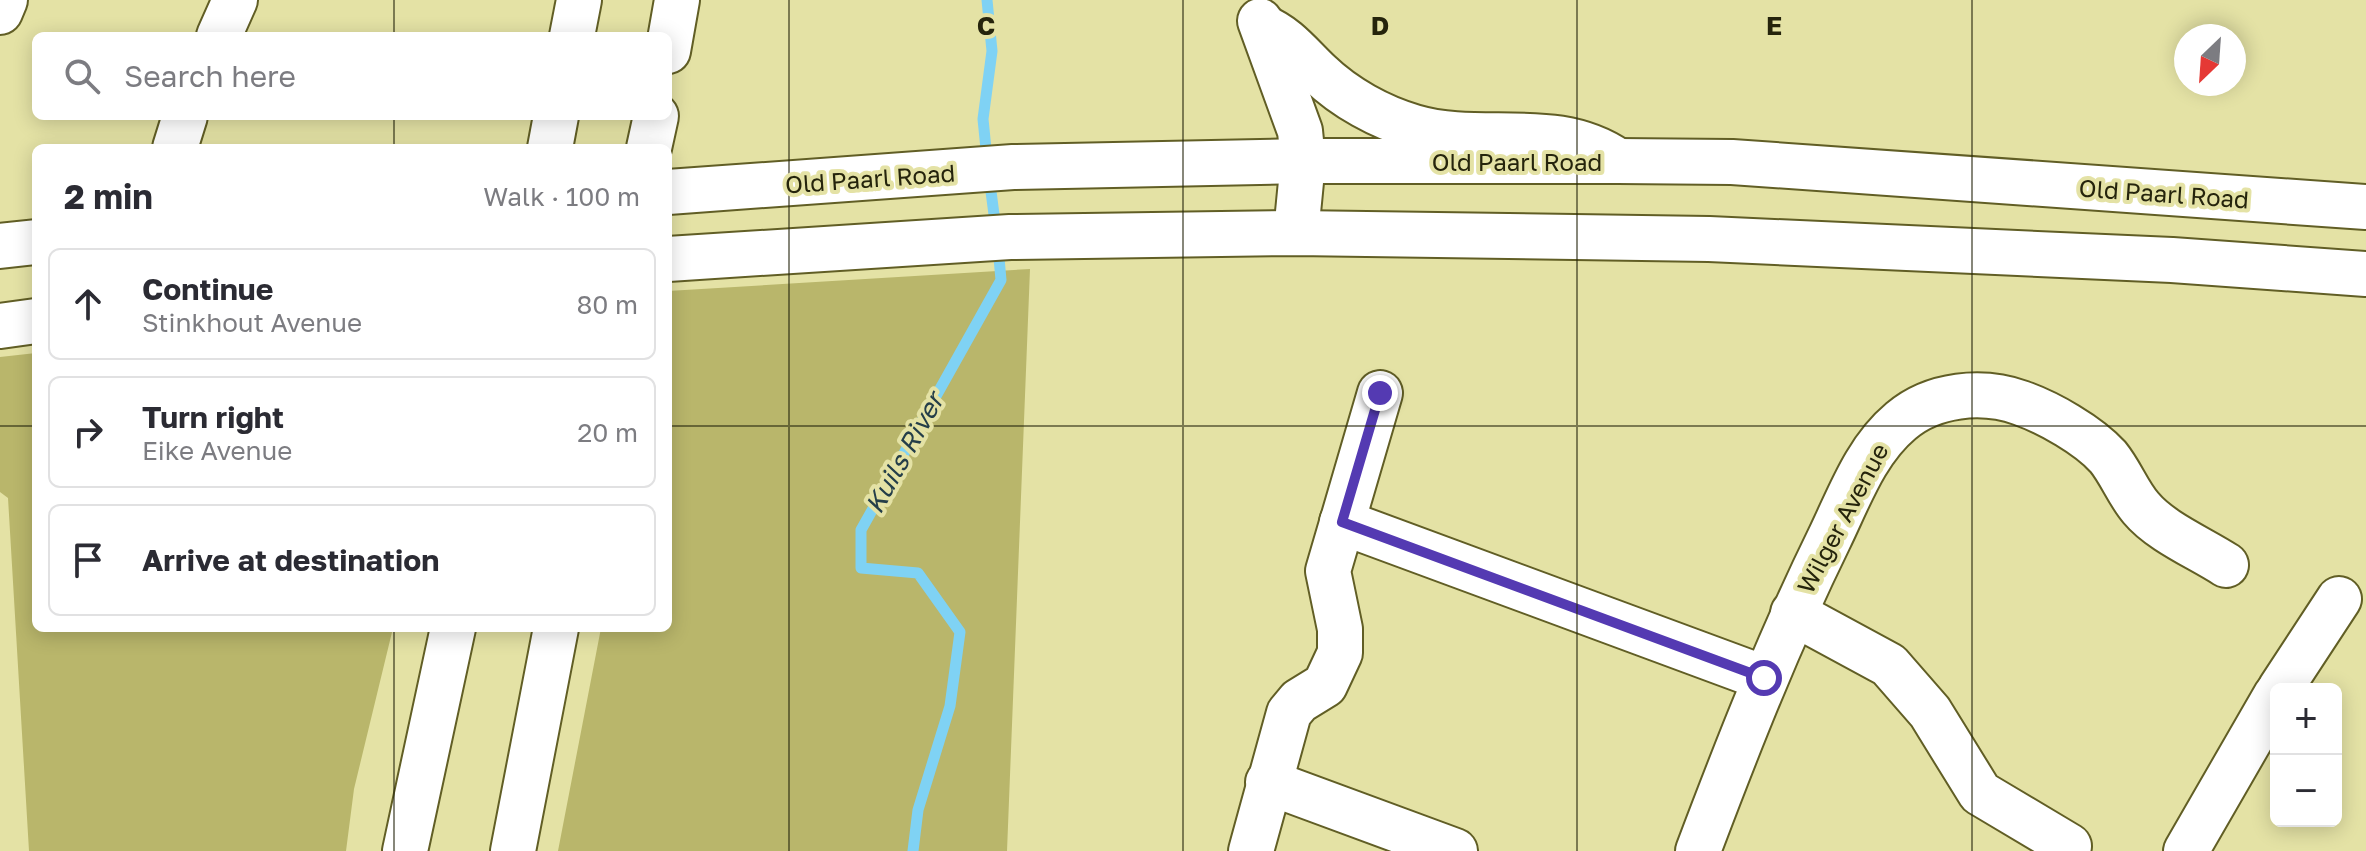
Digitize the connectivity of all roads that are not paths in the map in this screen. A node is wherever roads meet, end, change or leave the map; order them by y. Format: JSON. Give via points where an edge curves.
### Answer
{"nodes":[{"id":1,"x":5,"y":0,"type":"edge"},
{"id":2,"x":235,"y":0,"type":"edge"},
{"id":3,"x":579,"y":0,"type":"edge"},
{"id":4,"x":677,"y":0,"type":"edge"},
{"id":5,"x":0,"y":12,"type":"edge"},
{"id":6,"x":1257,"y":13,"type":"edge"},
{"id":7,"x":221,"y":32,"type":"edge"},
{"id":8,"x":573,"y":32,"type":"edge"},
{"id":9,"x":671,"y":32,"type":"edge"},
{"id":10,"x":184,"y":120,"type":"edge"},
{"id":11,"x":555,"y":120,"type":"edge"},
{"id":12,"x":655,"y":120,"type":"edge"},
{"id":13,"x":176,"y":144,"type":"edge"},
{"id":14,"x":551,"y":144,"type":"edge"},
{"id":15,"x":650,"y":144,"type":"edge"},
{"id":16,"x":1303,"y":161,"type":"junction"},
{"id":17,"x":1618,"y":161,"type":"junction"},
{"id":18,"x":672,"y":192,"type":"edge"},
{"id":19,"x":2366,"y":207,"type":"edge"},
{"id":20,"x":1296,"y":233,"type":"junction"},
{"id":21,"x":32,"y":242,"type":"edge"},
{"id":22,"x":0,"y":246,"type":"edge"},
{"id":23,"x":672,"y":259,"type":"edge"},
{"id":24,"x":2366,"y":274,"type":"edge"},
{"id":25,"x":32,"y":322,"type":"edge"},
{"id":26,"x":0,"y":326,"type":"edge"},
{"id":27,"x":1380,"y":393,"type":"dead end"},
{"id":28,"x":1342,"y":522,"type":"junction"},
{"id":29,"x":2226,"y":565,"type":"dead end"},
{"id":30,"x":2339,"y":599,"type":"dead end"},
{"id":31,"x":1793,"y":613,"type":"junction"},
{"id":32,"x":452,"y":632,"type":"edge"},
{"id":33,"x":555,"y":632,"type":"edge"},
{"id":34,"x":1764,"y":678,"type":"junction"},
{"id":35,"x":2284,"y":683,"type":"edge"},
{"id":36,"x":2270,"y":705,"type":"edge"},
{"id":37,"x":1268,"y":782,"type":"junction"},
{"id":38,"x":2069,"y":846,"type":"dead end"},
{"id":39,"x":405,"y":851,"type":"edge"},
{"id":40,"x":513,"y":851,"type":"edge"},
{"id":41,"x":1251,"y":851,"type":"edge"},
{"id":42,"x":1455,"y":851,"type":"edge"},
{"id":43,"x":1698,"y":851,"type":"edge"},
{"id":44,"x":2186,"y":851,"type":"edge"}],
"edges":[{"from":1,"to":5,"type":"main road"},
{"from":2,"to":7,"type":"main road"},
{"from":3,"to":8,"type":"main road"},
{"from":4,"to":9,"type":"main road"},
{"from":6,"to":16,"type":"main road","via":[[1293,107]]},
{"from":6,"to":17,"type":"main road","via":[[1343,93],[1391,119],[1442,133],[1560,137],[1601,149]]},
{"from":10,"to":13,"type":"main road"},
{"from":11,"to":14,"type":"main road"},
{"from":12,"to":15,"type":"main road"},
{"from":16,"to":17,"type":"main road","name":"Old Paarl Road"},
{"from":16,"to":18,"type":"main road","name":"Old Paarl Road","via":[[1013,167]]},
{"from":16,"to":20,"type":"main road"},
{"from":17,"to":19,"type":"main road","name":"Old Paarl Road","via":[[1732,162]]},
{"from":20,"to":23,"type":"main road","via":[[1010,237]]},
{"from":20,"to":24,"type":"main road","via":[[1709,239]]},
{"from":21,"to":22,"type":"main road"},
{"from":25,"to":26,"type":"main road"},
{"from":27,"to":28,"type":"main road"},
{"from":28,"to":34,"type":"main road"},
{"from":28,"to":37,"type":"main road","via":[[1328,571],[1340,653],[1325,685],[1289,713]]},
{"from":29,"to":31,"type":"main road","name":"Wilger Avenue","via":[[2147,514],[2107,457],[2077,433],[2021,403],[1963,395],[1915,411],[1881,441]]},
{"from":30,"to":35,"type":"main road"},
{"from":31,"to":34,"type":"main road","name":"Wilger Avenue"},
{"from":31,"to":38,"type":"main road","via":[[1889,665],[1930,712],[1980,793]]},
{"from":32,"to":39,"type":"main road"},
{"from":33,"to":40,"type":"main road"},
{"from":34,"to":43,"type":"main road","name":"Wilger Avenue"},
{"from":36,"to":44,"type":"main road"},
{"from":37,"to":41,"type":"main road"},
{"from":37,"to":42,"type":"main road"}]}
